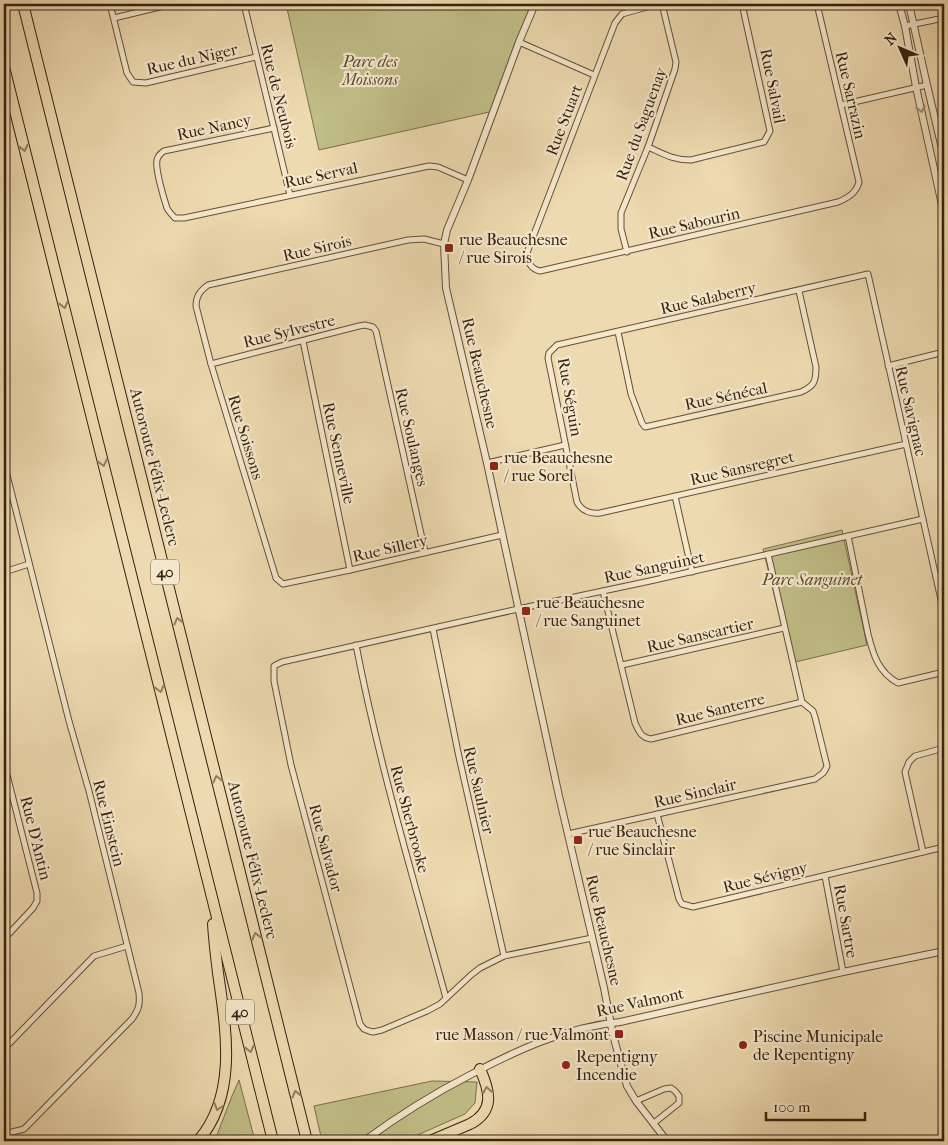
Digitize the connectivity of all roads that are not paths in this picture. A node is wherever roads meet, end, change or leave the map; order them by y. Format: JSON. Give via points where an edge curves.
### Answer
{"nodes":[{"id":1,"x":23,"y":4,"type":"edge"},
{"id":2,"x":110,"y":4,"type":"edge"},
{"id":3,"x":172,"y":4,"type":"edge"},
{"id":4,"x":244,"y":4,"type":"edge"},
{"id":5,"x":535,"y":4,"type":"edge"},
{"id":6,"x":658,"y":4,"type":"edge"},
{"id":7,"x":662,"y":4,"type":"edge"},
{"id":8,"x":742,"y":4,"type":"edge"},
{"id":9,"x":818,"y":4,"type":"edge"},
{"id":10,"x":899,"y":4,"type":"edge"},
{"id":11,"x":910,"y":4,"type":"edge"},
{"id":12,"x":114,"y":18,"type":"junction"},
{"id":13,"x":944,"y":18,"type":"edge"},
{"id":14,"x":914,"y":25,"type":"junction"},
{"id":15,"x":905,"y":26,"type":"junction"},
{"id":16,"x":519,"y":42,"type":"junction"},
{"id":17,"x":256,"y":57,"type":"junction"},
{"id":18,"x":4,"y":67,"type":"edge"},
{"id":19,"x":594,"y":75,"type":"junction"},
{"id":20,"x":927,"y":85,"type":"junction"},
{"id":21,"x":916,"y":87,"type":"junction"},
{"id":22,"x":841,"y":104,"type":"junction"},
{"id":23,"x":274,"y":128,"type":"junction"},
{"id":24,"x":648,"y":147,"type":"junction"},
{"id":25,"x":944,"y":158,"type":"edge"},
{"id":26,"x":468,"y":180,"type":"junction"},
{"id":27,"x":855,"y":191,"type":"joint"},
{"id":28,"x":290,"y":195,"type":"junction"},
{"id":29,"x":944,"y":214,"type":"edge"},
{"id":30,"x":178,"y":219,"type":"joint"},
{"id":31,"x":444,"y":244,"type":"junction"},
{"id":32,"x":626,"y":252,"type":"junction"},
{"id":33,"x":536,"y":270,"type":"joint"},
{"id":34,"x":868,"y":274,"type":"joint"},
{"id":35,"x":799,"y":291,"type":"junction"},
{"id":36,"x":198,"y":294,"type":"joint"},
{"id":37,"x":373,"y":327,"type":"joint"},
{"id":38,"x":618,"y":332,"type":"junction"},
{"id":39,"x":303,"y":341,"type":"junction"},
{"id":40,"x":555,"y":346,"type":"joint"},
{"id":41,"x":944,"y":352,"type":"edge"},
{"id":42,"x":211,"y":364,"type":"junction"},
{"id":43,"x":888,"y":366,"type":"junction"},
{"id":44,"x":906,"y":444,"type":"junction"},
{"id":45,"x":565,"y":446,"type":"junction"},
{"id":46,"x":4,"y":463,"type":"edge"},
{"id":47,"x":487,"y":463,"type":"junction"},
{"id":48,"x":6,"y":487,"type":"edge"},
{"id":49,"x":675,"y":496,"type":"junction"},
{"id":50,"x":584,"y":510,"type":"joint"},
{"id":51,"x":923,"y":519,"type":"junction"},
{"id":52,"x":502,"y":535,"type":"junction"},
{"id":53,"x":848,"y":536,"type":"junction"},
{"id":54,"x":425,"y":552,"type":"junction"},
{"id":55,"x":768,"y":554,"type":"junction"},
{"id":56,"x":28,"y":564,"type":"junction"},
{"id":57,"x":350,"y":570,"type":"junction"},
{"id":58,"x":4,"y":572,"type":"edge"},
{"id":59,"x":692,"y":572,"type":"junction"},
{"id":60,"x":283,"y":584,"type":"joint"},
{"id":61,"x":603,"y":591,"type":"junction"},
{"id":62,"x":518,"y":609,"type":"junction"},
{"id":63,"x":944,"y":613,"type":"edge"},
{"id":64,"x":433,"y":628,"type":"junction"},
{"id":65,"x":784,"y":628,"type":"junction"},
{"id":66,"x":356,"y":645,"type":"junction"},
{"id":67,"x":274,"y":666,"type":"joint"},
{"id":68,"x":622,"y":666,"type":"junction"},
{"id":69,"x":944,"y":672,"type":"edge"},
{"id":70,"x":802,"y":702,"type":"junction"},
{"id":71,"x":944,"y":748,"type":"edge"},
{"id":72,"x":4,"y":762,"type":"edge"},
{"id":73,"x":657,"y":814,"type":"junction"},
{"id":74,"x":568,"y":834,"type":"junction"},
{"id":75,"x":944,"y":847,"type":"edge"},
{"id":76,"x":922,"y":852,"type":"junction"},
{"id":77,"x":825,"y":876,"type":"junction"},
{"id":78,"x":208,"y":883,"type":"junction"},
{"id":79,"x":4,"y":938,"type":"edge"},
{"id":80,"x":592,"y":938,"type":"junction"},
{"id":81,"x":127,"y":946,"type":"junction"},
{"id":82,"x":944,"y":951,"type":"edge"},
{"id":83,"x":504,"y":956,"type":"junction"},
{"id":84,"x":843,"y":972,"type":"junction"},
{"id":85,"x":446,"y":998,"type":"junction"},
{"id":86,"x":611,"y":1022,"type":"junction"},
{"id":87,"x":4,"y":1049,"type":"edge"},
{"id":88,"x":480,"y":1070,"type":"junction"},
{"id":89,"x":636,"y":1101,"type":"junction"},
{"id":90,"x":654,"y":1123,"type":"junction"},
{"id":91,"x":4,"y":1134,"type":"edge"},
{"id":92,"x":198,"y":1141,"type":"edge"},
{"id":93,"x":273,"y":1141,"type":"edge"},
{"id":94,"x":308,"y":1141,"type":"edge"},
{"id":95,"x":364,"y":1141,"type":"edge"},
{"id":96,"x":430,"y":1141,"type":"edge"},
{"id":97,"x":666,"y":1141,"type":"edge"}],
"edges":[{"from":94,"to":1,"type":"highway","name":"Autoroute Félix-Leclerc","number":"40","one_way":true},
{"from":2,"to":12,"type":"street"},
{"from":3,"to":12,"type":"street"},
{"from":4,"to":17,"type":"street","name":"Rue de Neubois"},
{"from":5,"to":16,"type":"street","name":"Rue Beauchesne"},
{"from":6,"to":19,"type":"street","name":"Rue Stuart","via":[[622,14]]},
{"from":7,"to":24,"type":"street","name":"Rue du Saguenay","via":[[676,62]]},
{"from":8,"to":24,"type":"street","name":"Rue Salvail","via":[[770,131],[767,139],[691,160],[673,158]]},
{"from":9,"to":22,"type":"street","name":"Rue Sarrazin"},
{"from":10,"to":15,"type":"street"},
{"from":11,"to":14,"type":"street"},
{"from":12,"to":17,"type":"street","name":"Rue du Niger","via":[[127,73],[133,82],[146,83]]},
{"from":13,"to":14,"type":"street"},
{"from":14,"to":15,"type":"street"},
{"from":14,"to":20,"type":"street"},
{"from":15,"to":21,"type":"street"},
{"from":16,"to":19,"type":"street"},
{"from":16,"to":26,"type":"street","name":"Rue Beauchesne"},
{"from":17,"to":23,"type":"street","name":"Rue de Neubois"},
{"from":18,"to":78,"type":"highway","number":"40","one_way":true},
{"from":19,"to":33,"type":"street","name":"Rue Stuart","via":[[526,256]]},
{"from":20,"to":21,"type":"street"},
{"from":20,"to":25,"type":"street"},
{"from":21,"to":22,"type":"street"},
{"from":21,"to":29,"type":"street","one_way":true},
{"from":22,"to":27,"type":"street","name":"Rue Sarrazin","via":[[858,182]]},
{"from":23,"to":28,"type":"street","name":"Rue de Neubois"},
{"from":23,"to":30,"type":"street","name":"Rue Nancy","via":[[161,153],[156,161],[165,202],[171,215]]},
{"from":24,"to":32,"type":"street","name":"Rue du Saguenay","via":[[621,213]]},
{"from":26,"to":28,"type":"street","name":"Rue Serval","via":[[429,166]]},
{"from":26,"to":31,"type":"street","name":"Rue Beauchesne"},
{"from":27,"to":32,"type":"street","name":"Rue Sabourin","via":[[838,202]]},
{"from":28,"to":30,"type":"street","name":"Rue Serval"},
{"from":31,"to":36,"type":"street","name":"Rue Sirois","via":[[424,239],[404,241],[208,285]]},
{"from":31,"to":47,"type":"street","name":"Rue Beauchesne","via":[[446,288]]},
{"from":32,"to":33,"type":"street","name":"Rue Sabourin","via":[[540,272]]},
{"from":34,"to":35,"type":"street","name":"Rue Salaberry"},
{"from":34,"to":43,"type":"street","name":"Rue Savignac"},
{"from":35,"to":38,"type":"street","name":"Rue Salaberry"},
{"from":35,"to":38,"type":"street","name":"Rue Sénécal","via":[[816,367],[816,379],[810,388],[801,392],[646,426],[631,394]]},
{"from":36,"to":42,"type":"street","name":"Rue Soissons","via":[[196,306]]},
{"from":37,"to":39,"type":"street","name":"Rue Sylvestre","via":[[359,326]]},
{"from":37,"to":54,"type":"street","name":"Rue Soulanges"},
{"from":38,"to":40,"type":"street","name":"Rue Salaberry"},
{"from":39,"to":42,"type":"street","name":"Rue Sylvestre"},
{"from":39,"to":57,"type":"street","name":"Rue Senneville"},
{"from":40,"to":45,"type":"street","name":"Rue Séguin","via":[[548,358]]},
{"from":41,"to":43,"type":"street"},
{"from":42,"to":60,"type":"street","name":"Rue Soissons","via":[[269,559],[276,578]]},
{"from":43,"to":44,"type":"street","name":"Rue Savignac"},
{"from":44,"to":49,"type":"street","name":"Rue Sansregret"},
{"from":44,"to":51,"type":"street","name":"Rue Savignac"},
{"from":45,"to":47,"type":"street"},
{"from":45,"to":50,"type":"street","name":"Rue Séguin","via":[[577,502]]},
{"from":46,"to":48,"type":"street","name":"Rue Einstein"},
{"from":47,"to":52,"type":"street","name":"Rue Beauchesne"},
{"from":48,"to":56,"type":"street","name":"Rue Einstein"},
{"from":49,"to":50,"type":"street","name":"Rue Sansregret","via":[[600,513]]},
{"from":49,"to":59,"type":"street"},
{"from":51,"to":53,"type":"street","name":"Rue Sanguinet"},
{"from":51,"to":63,"type":"street","name":"Rue Savignac"},
{"from":52,"to":54,"type":"street","name":"Rue Sillery"},
{"from":52,"to":62,"type":"street","name":"Rue Beauchesne"},
{"from":53,"to":55,"type":"street","name":"Rue Sanguinet"},
{"from":53,"to":69,"type":"street","via":[[868,634],[878,665],[898,683]]},
{"from":54,"to":57,"type":"street","name":"Rue Sillery"},
{"from":55,"to":59,"type":"street","name":"Rue Sanguinet"},
{"from":55,"to":65,"type":"street"},
{"from":56,"to":58,"type":"street"},
{"from":56,"to":81,"type":"street","name":"Rue Einstein"},
{"from":57,"to":60,"type":"street","name":"Rue Sillery"},
{"from":59,"to":61,"type":"street","name":"Rue Sanguinet"},
{"from":61,"to":62,"type":"street","name":"Rue Sanguinet"},
{"from":61,"to":68,"type":"street"},
{"from":62,"to":64,"type":"street","name":"Rue Sanguinet"},
{"from":62,"to":74,"type":"street","name":"Rue Beauchesne"},
{"from":64,"to":66,"type":"street","name":"Rue Sanguinet"},
{"from":64,"to":83,"type":"street","name":"Rue Saulnier"},
{"from":65,"to":68,"type":"street","name":"Rue Sanscartier"},
{"from":65,"to":70,"type":"street"},
{"from":66,"to":67,"type":"street","name":"Rue Sanguinet"},
{"from":66,"to":85,"type":"street","name":"Rue Sherbrooke","via":[[386,783]]},
{"from":67,"to":85,"type":"street","name":"Rue Salvador","via":[[274,681],[291,765],[360,1024],[369,1031],[382,1030],[411,1019]]},
{"from":68,"to":70,"type":"street","name":"Rue Santerre","via":[[635,723],[641,735],[651,739]]},
{"from":70,"to":73,"type":"street","name":"Rue Sinclair","via":[[813,711],[827,766],[815,779]]},
{"from":71,"to":76,"type":"street","via":[[915,756],[905,772]]},
{"from":72,"to":79,"type":"street","name":"Rue D'Antin","via":[[37,901]]},
{"from":73,"to":74,"type":"street","name":"Rue Sinclair"},
{"from":73,"to":77,"type":"street","name":"Rue Sévigny","via":[[682,904],[693,907]]},
{"from":74,"to":80,"type":"street","name":"Rue Beauchesne"},
{"from":75,"to":76,"type":"street","name":"Rue Sévigny"},
{"from":76,"to":77,"type":"street","name":"Rue Sévigny"},
{"from":77,"to":84,"type":"street","name":"Rue Sartre"},
{"from":78,"to":92,"type":"highway","one_way":true,"via":[[224,1011],[226,1057],[224,1084],[216,1112]]},
{"from":78,"to":93,"type":"highway","number":"40","one_way":true},
{"from":80,"to":83,"type":"street"},
{"from":80,"to":86,"type":"street","name":"Rue Beauchesne"},
{"from":81,"to":87,"type":"street","via":[[94,956]]},
{"from":81,"to":91,"type":"street","name":"Rue Einstein","via":[[139,993],[140,1005],[136,1014],[24,1129]]},
{"from":82,"to":84,"type":"street","name":"Rue Valmont"},
{"from":83,"to":85,"type":"street","via":[[480,968]]},
{"from":84,"to":86,"type":"street","name":"Rue Valmont"},
{"from":86,"to":88,"type":"street","name":"Rue Valmont","via":[[544,1040]]},
{"from":86,"to":89,"type":"street","name":"Rue Beauchesne","via":[[627,1086]]},
{"from":88,"to":95,"type":"street","name":"Rue Valmont","via":[[419,1104]]},
{"from":96,"to":88,"type":"highway","one_way":true,"via":[[477,1121],[483,1115],[489,1097]]},
{"from":89,"to":90,"type":"street","name":"Rue Beauchesne"},
{"from":89,"to":90,"type":"street","via":[[664,1089],[675,1090],[679,1103]]},
{"from":90,"to":97,"type":"street","name":"Rue Beauchesne"}]}
